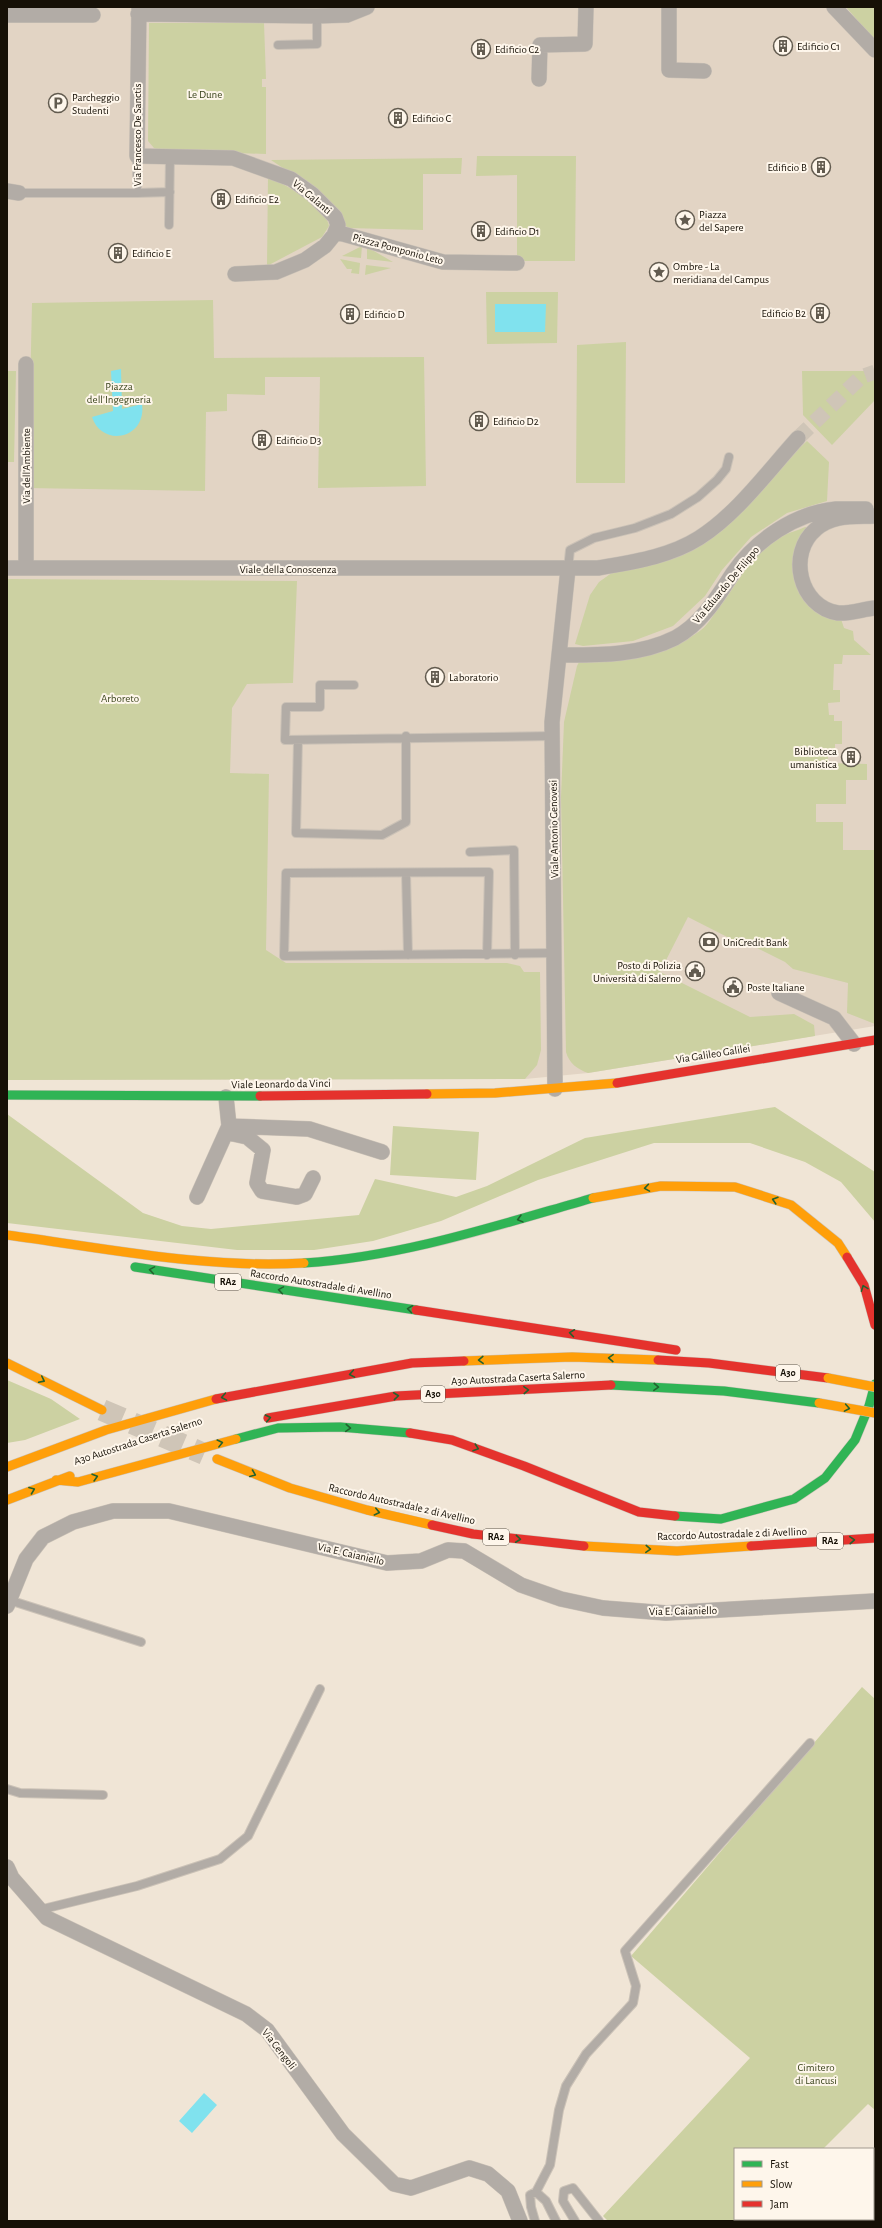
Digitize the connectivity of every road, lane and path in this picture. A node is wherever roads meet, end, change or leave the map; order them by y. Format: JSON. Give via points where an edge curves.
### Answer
{"nodes":[{"id":1,"x":367,"y":7,"type":"edge"},
{"id":2,"x":586,"y":7,"type":"edge"},
{"id":3,"x":669,"y":7,"type":"edge"},
{"id":4,"x":834,"y":7,"type":"edge"},
{"id":5,"x":139,"y":11,"type":"edge"},
{"id":6,"x":7,"y":15,"type":"edge"},
{"id":7,"x":93,"y":15,"type":"dead end"},
{"id":8,"x":317,"y":16,"type":"junction"},
{"id":9,"x":278,"y":45,"type":"dead end"},
{"id":10,"x":875,"y":50,"type":"edge"},
{"id":11,"x":704,"y":71,"type":"dead end"},
{"id":12,"x":539,"y":79,"type":"dead end"},
{"id":13,"x":137,"y":156,"type":"junction"},
{"id":14,"x":170,"y":156,"type":"junction"},
{"id":15,"x":13,"y":192,"type":"edge"},
{"id":16,"x":170,"y":192,"type":"junction"},
{"id":17,"x":137,"y":193,"type":"junction"},
{"id":18,"x":169,"y":225,"type":"dead end"},
{"id":19,"x":336,"y":232,"type":"junction"},
{"id":20,"x":517,"y":262,"type":"dead end"},
{"id":21,"x":235,"y":274,"type":"dead end"},
{"id":22,"x":26,"y":364,"type":"dead end"},
{"id":23,"x":798,"y":438,"type":"tunnel mouth"},
{"id":24,"x":729,"y":457,"type":"dead end"},
{"id":25,"x":870,"y":513,"type":"edge"},
{"id":26,"x":7,"y":568,"type":"edge"},
{"id":27,"x":26,"y":568,"type":"junction"},
{"id":28,"x":568,"y":569,"type":"junction"},
{"id":29,"x":875,"y":608,"type":"edge"},
{"id":30,"x":559,"y":655,"type":"junction"},
{"id":31,"x":354,"y":685,"type":"dead end"},
{"id":32,"x":406,"y":736,"type":"junction"},
{"id":33,"x":552,"y":736,"type":"junction"},
{"id":34,"x":298,"y":740,"type":"junction"},
{"id":35,"x":470,"y":852,"type":"dead end"},
{"id":36,"x":406,"y":873,"type":"junction"},
{"id":37,"x":555,"y":953,"type":"junction"},
{"id":38,"x":408,"y":955,"type":"junction"},
{"id":39,"x":487,"y":955,"type":"junction"},
{"id":40,"x":515,"y":955,"type":"junction"},
{"id":41,"x":779,"y":993,"type":"dead end"},
{"id":42,"x":875,"y":1040,"type":"edge"},
{"id":43,"x":854,"y":1044,"type":"junction"},
{"id":44,"x":555,"y":1089,"type":"junction"},
{"id":45,"x":7,"y":1094,"type":"edge"},
{"id":46,"x":226,"y":1097,"type":"junction"},
{"id":47,"x":227,"y":1130,"type":"junction"},
{"id":48,"x":382,"y":1152,"type":"dead end"},
{"id":49,"x":313,"y":1178,"type":"dead end"},
{"id":50,"x":197,"y":1197,"type":"dead end"},
{"id":51,"x":7,"y":1235,"type":"edge"},
{"id":52,"x":123,"y":1266,"type":"dead end"},
{"id":53,"x":875,"y":1325,"type":"edge"},
{"id":54,"x":7,"y":1363,"type":"edge"},
{"id":55,"x":748,"y":1367,"type":"junction"},
{"id":56,"x":875,"y":1385,"type":"edge"},
{"id":57,"x":102,"y":1410,"type":"tunnel mouth"},
{"id":58,"x":875,"y":1413,"type":"edge"},
{"id":59,"x":261,"y":1420,"type":"dead end"},
{"id":60,"x":217,"y":1459,"type":"dead end"},
{"id":61,"x":7,"y":1468,"type":"edge"},
{"id":62,"x":94,"y":1468,"type":"dead end"},
{"id":63,"x":56,"y":1480,"type":"junction"},
{"id":64,"x":7,"y":1500,"type":"edge"},
{"id":65,"x":875,"y":1538,"type":"edge"},
{"id":66,"x":875,"y":1601,"type":"edge"},
{"id":67,"x":8,"y":1603,"type":"edge"},
{"id":68,"x":141,"y":1642,"type":"dead end"},
{"id":69,"x":320,"y":1689,"type":"dead end"},
{"id":70,"x":810,"y":1743,"type":"dead end"},
{"id":71,"x":7,"y":1789,"type":"edge"},
{"id":72,"x":103,"y":1795,"type":"dead end"},
{"id":73,"x":7,"y":1867,"type":"edge"},
{"id":74,"x":38,"y":1910,"type":"junction"},
{"id":75,"x":536,"y":2192,"type":"junction"},
{"id":76,"x":520,"y":2221,"type":"edge"},
{"id":77,"x":536,"y":2221,"type":"edge"},
{"id":78,"x":556,"y":2221,"type":"edge"},
{"id":79,"x":575,"y":2221,"type":"edge"},
{"id":80,"x":599,"y":2221,"type":"edge"}],
"edges":[{"from":1,"to":8,"type":"street","via":[[347,14]]},
{"from":2,"to":12,"type":"street","via":[[584,44],[540,45]]},
{"from":3,"to":11,"type":"street","via":[[670,70]]},
{"from":4,"to":10,"type":"street"},
{"from":5,"to":8,"type":"street"},
{"from":5,"to":13,"type":"street","name":"Via Francesco De Sanctis"},
{"from":6,"to":7,"type":"street"},
{"from":8,"to":9,"type":"lane","via":[[317,44]]},
{"from":13,"to":14,"type":"street","name":"Via Galanti"},
{"from":13,"to":17,"type":"lane","name":"Via Francesco De Sanctis"},
{"from":14,"to":16,"type":"lane"},
{"from":14,"to":19,"type":"street","name":"Via Galanti","via":[[233,158],[291,179],[327,207],[337,221]]},
{"from":15,"to":17,"type":"lane","name":"Via Francesco De Sanctis"},
{"from":16,"to":17,"type":"lane"},
{"from":16,"to":18,"type":"lane"},
{"from":19,"to":20,"type":"street","name":"Piazza Pomponio Leto","via":[[443,262]]},
{"from":19,"to":21,"type":"street","via":[[318,252],[292,267],[276,272]]},
{"from":22,"to":27,"type":"street","name":"Via dell'Ambiente"},
{"from":23,"to":28,"type":"street","name":"Viale della Conoscenza","via":[[728,515],[699,538],[675,550],[641,560],[598,568]]},
{"from":24,"to":28,"type":"lane","via":[[726,469],[698,497],[661,519],[594,538],[570,550]]},
{"from":25,"to":29,"type":"street","via":[[839,517],[816,529],[806,541],[800,575],[807,594],[822,606],[839,613]]},
{"from":25,"to":30,"type":"street","name":"Via Eduardo De Filippo","via":[[834,509],[784,526],[750,552],[696,623],[674,638],[614,655]]},
{"from":26,"to":27,"type":"street","name":"Viale della Conoscenza"},
{"from":27,"to":28,"type":"street","name":"Viale della Conoscenza"},
{"from":28,"to":30,"type":"street","name":"Viale Antonio Genovesi"},
{"from":30,"to":33,"type":"street","name":"Viale Antonio Genovesi"},
{"from":31,"to":34,"type":"lane","via":[[320,685],[320,707],[286,707],[285,740]]},
{"from":32,"to":33,"type":"lane"},
{"from":32,"to":34,"type":"lane"},
{"from":32,"to":34,"type":"lane","via":[[406,822],[382,836],[296,833]]},
{"from":33,"to":37,"type":"street","name":"Viale Antonio Genovesi"},
{"from":35,"to":40,"type":"lane","via":[[514,850]]},
{"from":36,"to":38,"type":"lane"},
{"from":36,"to":38,"type":"lane","via":[[286,873],[284,956]]},
{"from":36,"to":39,"type":"lane","via":[[488,872]]},
{"from":37,"to":40,"type":"lane"},
{"from":37,"to":44,"type":"street","name":"Viale Antonio Genovesi"},
{"from":38,"to":39,"type":"lane"},
{"from":39,"to":40,"type":"lane"},
{"from":41,"to":43,"type":"street","via":[[834,1018]]},
{"from":42,"to":43,"type":"main road","name":"Via Galileo Galilei"},
{"from":43,"to":44,"type":"main road","name":"Via Galileo Galilei","via":[[603,1085]]},
{"from":44,"to":46,"type":"main road","name":"Viale Leonardo da Vinci","via":[[494,1093]]},
{"from":45,"to":46,"type":"main road","name":"Viale Leonardo da Vinci"},
{"from":46,"to":47,"type":"street"},
{"from":47,"to":48,"type":"street","via":[[308,1129]]},
{"from":47,"to":49,"type":"street","via":[[247,1137],[263,1150],[257,1183],[262,1191],[297,1197],[305,1194]]},
{"from":47,"to":50,"type":"street"},
{"from":53,"to":51,"type":"main road","one_way":true,"via":[[864,1285],[838,1243],[791,1205],[735,1188],[661,1186],[609,1194],[449,1238],[366,1257],[322,1262],[274,1265],[212,1263]]},
{"from":55,"to":52,"type":"main road","name":"Raccordo Autostradale di Avellino","number":"RA2","one_way":true,"via":[[651,1344]]},
{"from":54,"to":57,"type":"main road","one_way":true},
{"from":55,"to":56,"type":"main road","name":"A30 Autostrada Caserta Salerno","number":"A30","bridge":true},
{"from":55,"to":61,"type":"main road","name":"A30 Autostrada Caserta Salerno","number":"A30","one_way":true,"via":[[648,1359],[572,1357],[412,1363],[204,1401],[106,1430]]},
{"from":63,"to":56,"type":"main road","one_way":true,"via":[[78,1482],[278,1428],[340,1427],[405,1432],[452,1440],[639,1512],[722,1518],[794,1500],[825,1478],[855,1440]]},
{"from":59,"to":58,"type":"main road","name":"A30 Autostrada Caserta Salerno","number":"A30","one_way":true,"bridge":true,"via":[[396,1396],[620,1385],[724,1391]]},
{"from":60,"to":65,"type":"main road","name":"Raccordo Autostradale 2 di Avellino","number":"RA2","one_way":true,"via":[[290,1488],[367,1510],[473,1534],[577,1546],[677,1551]]},
{"from":62,"to":63,"type":"main road","name":"A30 Autostrada Caserta Salerno"},
{"from":64,"to":63,"type":"main road","name":"A30 Autostrada Caserta Salerno","one_way":true},
{"from":66,"to":67,"type":"street","name":"Via E. Caianiello","via":[[666,1613],[603,1608],[561,1599],[522,1585],[464,1551],[448,1550],[421,1561],[387,1563],[169,1511],[113,1511],[73,1522],[43,1537],[26,1559]]},
{"from":67,"to":68,"type":"lane"},
{"from":69,"to":74,"type":"lane","via":[[248,1836],[220,1859],[137,1886]]},
{"from":70,"to":75,"type":"lane","via":[[625,1951],[636,1986],[633,2003],[586,2054],[566,2086],[559,2110],[550,2165]]},
{"from":71,"to":72,"type":"lane","via":[[20,1793]]},
{"from":73,"to":74,"type":"street","name":"Via Cengoli","via":[[12,1878]]},
{"from":74,"to":76,"type":"street","name":"Via Cengoli","via":[[47,1918],[246,2014],[267,2030],[343,2134],[394,2184],[411,2188],[469,2168],[488,2174],[508,2191]]},
{"from":75,"to":77,"type":"lane","via":[[530,2195]]},
{"from":75,"to":78,"type":"lane","via":[[546,2200]]},
{"from":79,"to":80,"type":"lane","via":[[563,2201],[564,2191],[573,2188]]}]}
